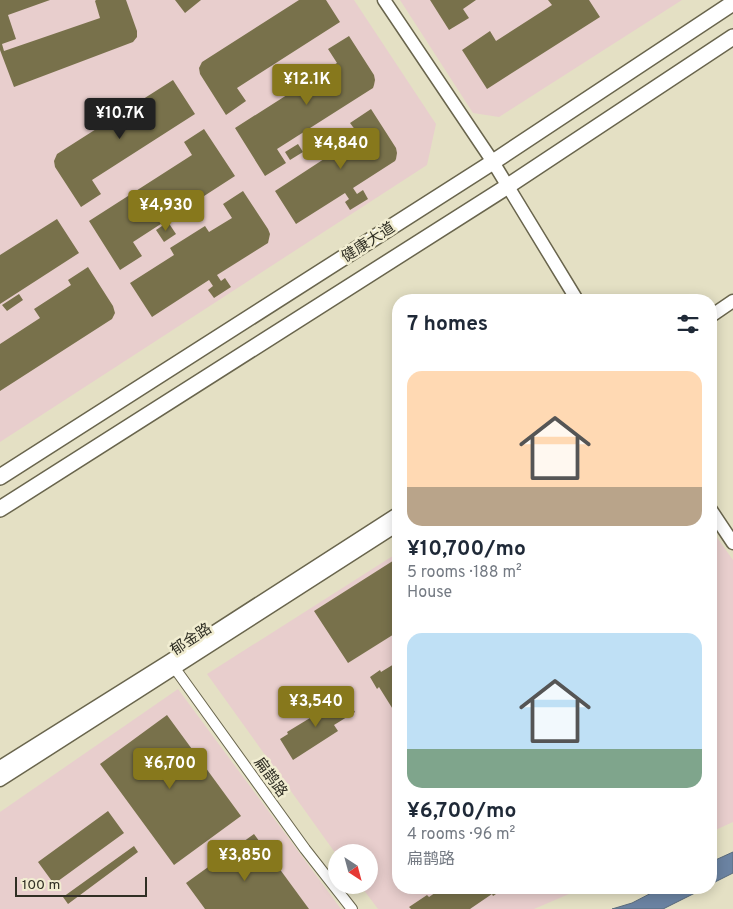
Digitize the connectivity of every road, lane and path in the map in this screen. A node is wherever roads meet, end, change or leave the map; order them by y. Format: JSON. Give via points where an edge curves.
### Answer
{"nodes":[{"id":1,"x":384,"y":0,"type":"edge"},
{"id":2,"x":733,"y":3,"type":"edge"},
{"id":3,"x":733,"y":37,"type":"edge"},
{"id":4,"x":493,"y":162,"type":"junction"},
{"id":5,"x":508,"y":186,"type":"junction"},
{"id":6,"x":573,"y":294,"type":"edge"},
{"id":7,"x":733,"y":301,"type":"edge"},
{"id":8,"x":717,"y":312,"type":"edge"},
{"id":9,"x":0,"y":477,"type":"edge"},
{"id":10,"x":0,"y":509,"type":"edge"},
{"id":11,"x":392,"y":518,"type":"edge"},
{"id":12,"x":717,"y":519,"type":"edge"},
{"id":13,"x":392,"y":528,"type":"edge"},
{"id":14,"x":733,"y":543,"type":"edge"},
{"id":15,"x":172,"y":664,"type":"junction"},
{"id":16,"x":0,"y":767,"type":"edge"},
{"id":17,"x":0,"y":780,"type":"edge"},
{"id":18,"x":352,"y":909,"type":"edge"}],
"edges":[{"from":1,"to":4,"type":"street"},
{"from":2,"to":4,"type":"main road","name":"健康大道"},
{"from":3,"to":5,"type":"main road","name":"健康大道"},
{"from":4,"to":5,"type":"street"},
{"from":4,"to":9,"type":"main road","name":"健康大道"},
{"from":5,"to":6,"type":"street"},
{"from":5,"to":10,"type":"main road","name":"健康大道"},
{"from":7,"to":8,"type":"street"},
{"from":11,"to":15,"type":"street","name":"郁金路"},
{"from":12,"to":14,"type":"street"},
{"from":13,"to":15,"type":"street","name":"郁金路"},
{"from":15,"to":16,"type":"street","name":"郁金路"},
{"from":15,"to":17,"type":"street","name":"郁金路"},
{"from":15,"to":18,"type":"street","name":"扁鹊路"}]}
